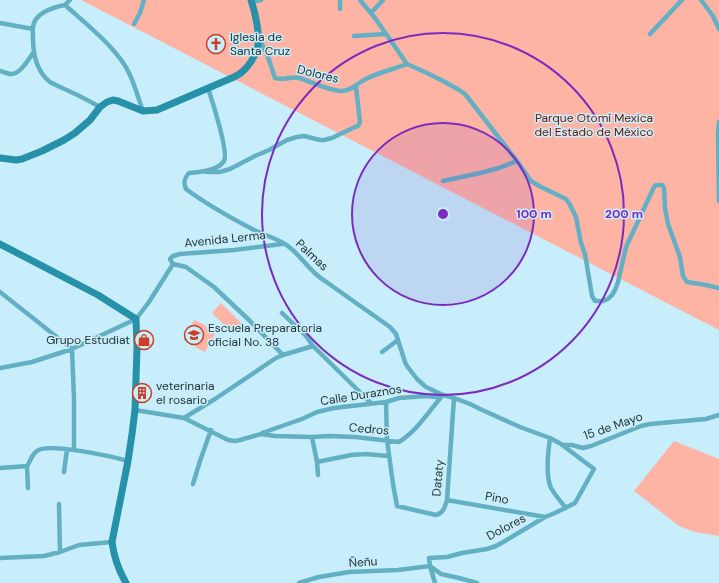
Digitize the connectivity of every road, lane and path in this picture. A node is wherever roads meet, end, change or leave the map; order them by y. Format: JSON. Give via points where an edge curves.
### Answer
{"nodes":[{"id":1,"x":70,"y":0,"type":"edge"},
{"id":2,"x":144,"y":0,"type":"edge"},
{"id":3,"x":261,"y":0,"type":"edge"},
{"id":4,"x":340,"y":0,"type":"edge"},
{"id":5,"x":360,"y":0,"type":"edge"},
{"id":6,"x":383,"y":0,"type":"edge"},
{"id":7,"x":682,"y":0,"type":"edge"},
{"id":8,"x":700,"y":0,"type":"edge"},
{"id":9,"x":252,"y":1,"type":"edge"},
{"id":10,"x":65,"y":5,"type":"junction"},
{"id":11,"x":340,"y":9,"type":"dead end"},
{"id":12,"x":371,"y":13,"type":"junction"},
{"id":13,"x":0,"y":23,"type":"edge"},
{"id":14,"x":134,"y":24,"type":"dead end"},
{"id":15,"x":257,"y":25,"type":"junction"},
{"id":16,"x":32,"y":29,"type":"junction"},
{"id":17,"x":719,"y":29,"type":"edge"},
{"id":18,"x":385,"y":34,"type":"junction"},
{"id":19,"x":650,"y":34,"type":"dead end"},
{"id":20,"x":354,"y":36,"type":"dead end"},
{"id":21,"x":33,"y":53,"type":"junction"},
{"id":22,"x":407,"y":64,"type":"junction"},
{"id":23,"x":0,"y":71,"type":"edge"},
{"id":24,"x":356,"y":86,"type":"junction"},
{"id":25,"x":208,"y":88,"type":"junction"},
{"id":26,"x":100,"y":107,"type":"junction"},
{"id":27,"x":143,"y":111,"type":"junction"},
{"id":28,"x":719,"y":122,"type":"edge"},
{"id":29,"x":0,"y":158,"type":"edge"},
{"id":30,"x":517,"y":161,"type":"junction"},
{"id":31,"x":204,"y":172,"type":"junction"},
{"id":32,"x":443,"y":181,"type":"dead end"},
{"id":33,"x":719,"y":201,"type":"edge"},
{"id":34,"x":0,"y":244,"type":"edge"},
{"id":35,"x":284,"y":244,"type":"junction"},
{"id":36,"x":173,"y":264,"type":"junction"},
{"id":37,"x":719,"y":288,"type":"edge"},
{"id":38,"x":0,"y":292,"type":"edge"},
{"id":39,"x":282,"y":313,"type":"dead end"},
{"id":40,"x":136,"y":319,"type":"junction"},
{"id":41,"x":398,"y":340,"type":"junction"},
{"id":42,"x":313,"y":346,"type":"junction"},
{"id":43,"x":72,"y":349,"type":"junction"},
{"id":44,"x":382,"y":352,"type":"dead end"},
{"id":45,"x":283,"y":355,"type":"junction"},
{"id":46,"x":0,"y":368,"type":"edge"},
{"id":47,"x":443,"y":395,"type":"junction"},
{"id":48,"x":454,"y":398,"type":"junction"},
{"id":49,"x":386,"y":402,"type":"junction"},
{"id":50,"x":371,"y":403,"type":"junction"},
{"id":51,"x":135,"y":410,"type":"junction"},
{"id":52,"x":719,"y":415,"type":"edge"},
{"id":53,"x":184,"y":418,"type":"junction"},
{"id":54,"x":211,"y":430,"type":"junction"},
{"id":55,"x":261,"y":434,"type":"junction"},
{"id":56,"x":312,"y":437,"type":"junction"},
{"id":57,"x":550,"y":438,"type":"junction"},
{"id":58,"x":386,"y":440,"type":"junction"},
{"id":59,"x":561,"y":444,"type":"junction"},
{"id":60,"x":67,"y":449,"type":"junction"},
{"id":61,"x":74,"y":450,"type":"junction"},
{"id":62,"x":388,"y":456,"type":"junction"},
{"id":63,"x":128,"y":461,"type":"junction"},
{"id":64,"x":317,"y":462,"type":"junction"},
{"id":65,"x":27,"y":466,"type":"junction"},
{"id":66,"x":0,"y":468,"type":"edge"},
{"id":67,"x":64,"y":472,"type":"dead end"},
{"id":68,"x":318,"y":475,"type":"dead end"},
{"id":69,"x":193,"y":484,"type":"dead end"},
{"id":70,"x":28,"y":488,"type":"dead end"},
{"id":71,"x":447,"y":500,"type":"junction"},
{"id":72,"x":59,"y":504,"type":"dead end"},
{"id":73,"x":566,"y":508,"type":"junction"},
{"id":74,"x":544,"y":517,"type":"junction"},
{"id":75,"x":112,"y":542,"type":"junction"},
{"id":76,"x":60,"y":552,"type":"junction"},
{"id":77,"x":0,"y":558,"type":"edge"},
{"id":78,"x":430,"y":566,"type":"junction"},
{"id":79,"x":319,"y":577,"type":"junction"},
{"id":80,"x":126,"y":583,"type":"edge"},
{"id":81,"x":299,"y":583,"type":"edge"},
{"id":82,"x":321,"y":583,"type":"edge"},
{"id":83,"x":435,"y":583,"type":"edge"},
{"id":84,"x":477,"y":583,"type":"edge"}],
"edges":[{"from":1,"to":10,"type":"street"},
{"from":2,"to":14,"type":"street"},
{"from":3,"to":9,"type":"street"},
{"from":4,"to":11,"type":"street"},
{"from":5,"to":12,"type":"street"},
{"from":6,"to":12,"type":"street"},
{"from":7,"to":19,"type":"street"},
{"from":8,"to":17,"type":"street","via":[[713,16]]},
{"from":9,"to":15,"type":"main road"},
{"from":10,"to":16,"type":"street","via":[[41,14]]},
{"from":10,"to":27,"type":"street","via":[[107,43],[121,60],[129,72]]},
{"from":12,"to":18,"type":"street"},
{"from":13,"to":16,"type":"street"},
{"from":15,"to":24,"type":"street","name":"Dolores","via":[[275,78],[298,78],[341,90],[349,90]]},
{"from":15,"to":25,"type":"main road","via":[[257,49],[249,63],[234,77]]},
{"from":16,"to":21,"type":"street"},
{"from":18,"to":20,"type":"street"},
{"from":18,"to":22,"type":"street"},
{"from":21,"to":23,"type":"street","via":[[16,73]]},
{"from":21,"to":26,"type":"street","via":[[37,66],[50,82]]},
{"from":22,"to":24,"type":"street","name":"Dolores","via":[[366,79]]},
{"from":22,"to":30,"type":"street","via":[[465,94]]},
{"from":24,"to":31,"type":"street","name":"Palmas","via":[[360,122],[358,126],[324,140],[297,137],[230,169]]},
{"from":25,"to":27,"type":"main road","via":[[157,110]]},
{"from":25,"to":31,"type":"street","name":"Palmas","via":[[219,123],[225,158],[219,166]]},
{"from":26,"to":27,"type":"main road","via":[[113,100]]},
{"from":26,"to":29,"type":"main road","via":[[90,120],[64,140],[22,159]]},
{"from":28,"to":33,"type":"street"},
{"from":30,"to":32,"type":"street","via":[[499,168]]},
{"from":30,"to":37,"type":"street","via":[[531,181],[569,203],[576,217],[595,301],[608,299],[615,290],[626,247],[656,185],[662,185],[664,188],[668,224],[685,280]]},
{"from":31,"to":35,"type":"street","name":"Palmas","via":[[189,173],[186,177],[186,189],[240,223]]},
{"from":34,"to":40,"type":"main road","via":[[98,295]]},
{"from":35,"to":36,"type":"street","name":"Avenida Lerma","via":[[180,254],[170,259]]},
{"from":35,"to":41,"type":"street","name":"Palmas","via":[[296,252],[320,278],[390,327]]},
{"from":36,"to":40,"type":"street","name":"Avenida Lerma"},
{"from":36,"to":45,"type":"street","via":[[186,267],[214,287]]},
{"from":38,"to":43,"type":"street"},
{"from":39,"to":42,"type":"street"},
{"from":40,"to":43,"type":"street","name":"Avenida Lerma"},
{"from":40,"to":51,"type":"main road"},
{"from":41,"to":44,"type":"street"},
{"from":41,"to":47,"type":"street","name":"Palmas","via":[[410,370],[426,387]]},
{"from":42,"to":45,"type":"street"},
{"from":42,"to":50,"type":"street"},
{"from":43,"to":46,"type":"street","name":"Avenida Lerma","via":[[32,362]]},
{"from":43,"to":61,"type":"street"},
{"from":45,"to":53,"type":"street"},
{"from":47,"to":48,"type":"street"},
{"from":47,"to":49,"type":"street","name":"Calle Duraznos","via":[[399,398]]},
{"from":47,"to":58,"type":"street","name":"Cedros","via":[[404,440]]},
{"from":48,"to":57,"type":"street"},
{"from":48,"to":71,"type":"street","name":"Dataty"},
{"from":49,"to":50,"type":"street","name":"Calle Duraznos"},
{"from":49,"to":58,"type":"street"},
{"from":50,"to":55,"type":"street","name":"Calle Duraznos","via":[[318,412]]},
{"from":51,"to":53,"type":"street","name":"Cedros"},
{"from":51,"to":63,"type":"main road"},
{"from":52,"to":59,"type":"street","name":"15 de Mayo","via":[[706,419],[650,424],[583,448]]},
{"from":53,"to":54,"type":"street","name":"Cedros"},
{"from":54,"to":55,"type":"street","name":"Cedros","via":[[228,440],[235,441]]},
{"from":54,"to":69,"type":"street"},
{"from":55,"to":56,"type":"street","name":"Cedros"},
{"from":56,"to":58,"type":"street","name":"Cedros"},
{"from":56,"to":64,"type":"street"},
{"from":57,"to":59,"type":"street"},
{"from":57,"to":73,"type":"street","via":[[548,479],[551,488]]},
{"from":58,"to":62,"type":"street"},
{"from":59,"to":73,"type":"street","name":"Dolores","via":[[594,469],[575,503]]},
{"from":60,"to":61,"type":"street"},
{"from":60,"to":65,"type":"street","via":[[37,450]]},
{"from":60,"to":67,"type":"street"},
{"from":61,"to":63,"type":"street"},
{"from":62,"to":64,"type":"street","via":[[351,455]]},
{"from":62,"to":71,"type":"street","name":"Dataty","via":[[397,506],[436,515],[444,509]]},
{"from":63,"to":75,"type":"main road"},
{"from":64,"to":68,"type":"street"},
{"from":65,"to":66,"type":"street"},
{"from":65,"to":70,"type":"street"},
{"from":71,"to":74,"type":"street","name":"Pino"},
{"from":72,"to":76,"type":"street"},
{"from":73,"to":74,"type":"street","name":"Dolores"},
{"from":74,"to":78,"type":"street","name":"Dolores","via":[[487,549],[429,558]]},
{"from":75,"to":76,"type":"street","via":[[79,545]]},
{"from":75,"to":80,"type":"main road","via":[[116,562]]},
{"from":76,"to":77,"type":"street","via":[[44,556]]},
{"from":78,"to":79,"type":"street","name":"Ñeñu","via":[[349,572]]},
{"from":78,"to":83,"type":"street"},
{"from":78,"to":84,"type":"street","via":[[441,574]]},
{"from":79,"to":81,"type":"street","name":"Ñeñu"},
{"from":79,"to":82,"type":"street"}]}
